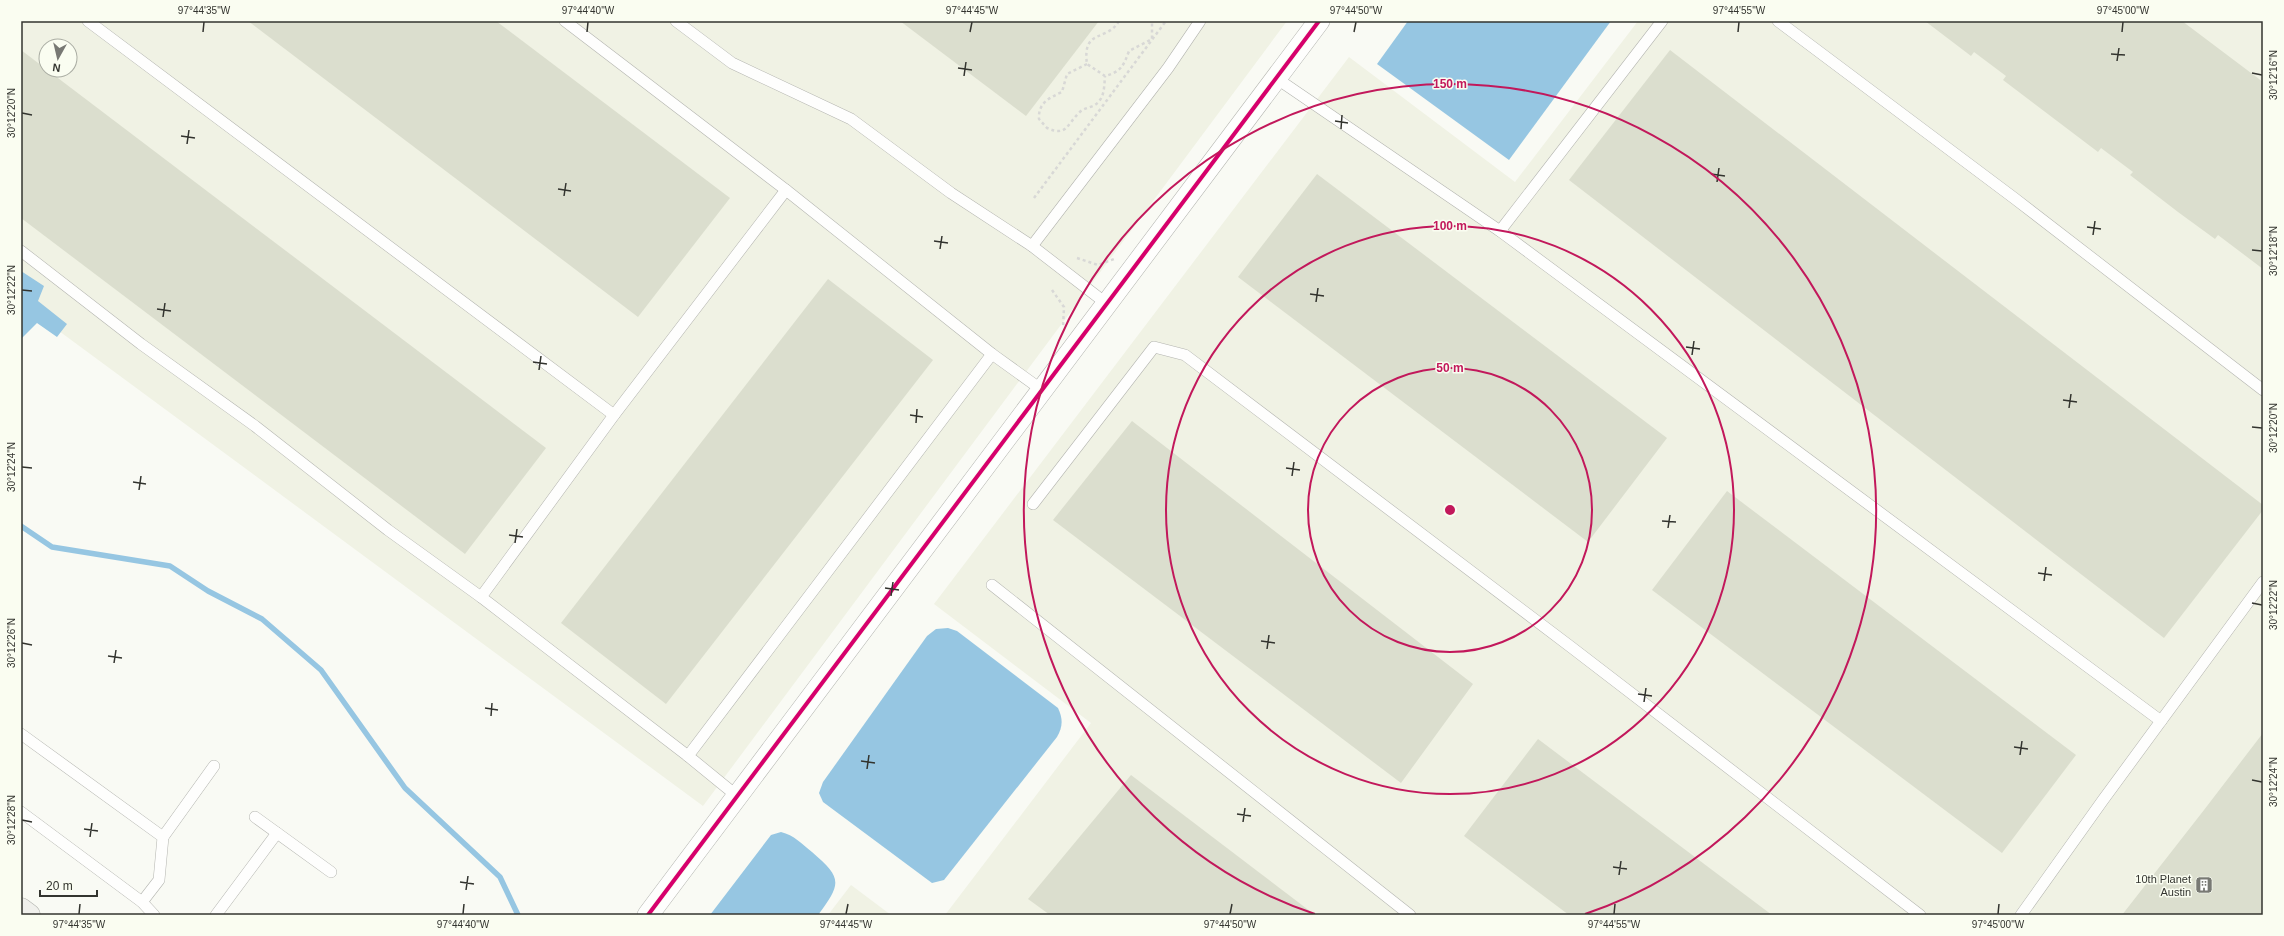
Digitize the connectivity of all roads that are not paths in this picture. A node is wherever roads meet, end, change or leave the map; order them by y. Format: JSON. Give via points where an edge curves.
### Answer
{"nodes":[{"id":1,"x":88,"y":21,"type":"edge"},
{"id":2,"x":565,"y":21,"type":"edge"},
{"id":3,"x":676,"y":21,"type":"edge"},
{"id":4,"x":1200,"y":21,"type":"edge"},
{"id":5,"x":1319,"y":21,"type":"edge"},
{"id":6,"x":1662,"y":21,"type":"edge"},
{"id":7,"x":1778,"y":21,"type":"edge"},
{"id":8,"x":1276,"y":78,"type":"junction"},
{"id":9,"x":786,"y":190,"type":"junction"},
{"id":10,"x":1500,"y":231,"type":"junction"},
{"id":11,"x":1032,"y":246,"type":"junction"},
{"id":12,"x":21,"y":251,"type":"edge"},
{"id":13,"x":1107,"y":304,"type":"junction"},
{"id":14,"x":992,"y":354,"type":"junction"},
{"id":15,"x":1042,"y":390,"type":"junction"},
{"id":16,"x":2263,"y":390,"type":"edge"},
{"id":17,"x":614,"y":416,"type":"junction"},
{"id":18,"x":1033,"y":504,"type":"dead end"},
{"id":19,"x":2263,"y":582,"type":"edge"},
{"id":20,"x":992,"y":585,"type":"dead end"},
{"id":21,"x":481,"y":598,"type":"junction"},
{"id":22,"x":2161,"y":721,"type":"junction"},
{"id":23,"x":21,"y":734,"type":"edge"},
{"id":24,"x":688,"y":756,"type":"junction"},
{"id":25,"x":214,"y":766,"type":"dead end"},
{"id":26,"x":737,"y":796,"type":"junction"},
{"id":27,"x":21,"y":812,"type":"edge"},
{"id":28,"x":255,"y":817,"type":"dead end"},
{"id":29,"x":277,"y":833,"type":"junction"},
{"id":30,"x":163,"y":836,"type":"junction"},
{"id":31,"x":331,"y":872,"type":"dead end"},
{"id":32,"x":142,"y":902,"type":"junction"},
{"id":33,"x":21,"y":909,"type":"edge"},
{"id":34,"x":29,"y":915,"type":"edge"},
{"id":35,"x":154,"y":915,"type":"edge"},
{"id":36,"x":216,"y":915,"type":"edge"},
{"id":37,"x":648,"y":915,"type":"edge"},
{"id":38,"x":1410,"y":915,"type":"edge"},
{"id":39,"x":1920,"y":915,"type":"edge"},
{"id":40,"x":2021,"y":915,"type":"edge"}],
"edges":[{"from":1,"to":17,"type":"lane"},
{"from":2,"to":9,"type":"lane"},
{"from":3,"to":11,"type":"lane","via":[[732,63],[851,119],[951,194]]},
{"from":4,"to":11,"type":"lane","via":[[1168,68]]},
{"from":5,"to":8,"type":"street"},
{"from":6,"to":10,"type":"lane"},
{"from":7,"to":16,"type":"lane"},
{"from":8,"to":10,"type":"lane"},
{"from":8,"to":13,"type":"street"},
{"from":9,"to":14,"type":"lane"},
{"from":9,"to":17,"type":"lane"},
{"from":10,"to":22,"type":"lane"},
{"from":11,"to":13,"type":"lane"},
{"from":12,"to":21,"type":"lane"},
{"from":13,"to":15,"type":"street"},
{"from":14,"to":15,"type":"lane"},
{"from":14,"to":24,"type":"lane"},
{"from":15,"to":26,"type":"street"},
{"from":17,"to":21,"type":"lane"},
{"from":18,"to":39,"type":"lane","via":[[1154,347],[1185,356],[1572,647]]},
{"from":19,"to":22,"type":"lane"},
{"from":20,"to":38,"type":"lane"},
{"from":21,"to":24,"type":"lane"},
{"from":22,"to":40,"type":"lane"},
{"from":23,"to":30,"type":"lane"},
{"from":24,"to":26,"type":"lane"},
{"from":25,"to":30,"type":"lane"},
{"from":26,"to":37,"type":"street"},
{"from":27,"to":32,"type":"lane"},
{"from":28,"to":29,"type":"lane"},
{"from":29,"to":31,"type":"lane"},
{"from":29,"to":36,"type":"lane"},
{"from":30,"to":32,"type":"lane","via":[[159,880]]},
{"from":32,"to":35,"type":"lane"},
{"from":33,"to":34,"type":"street"}]}
